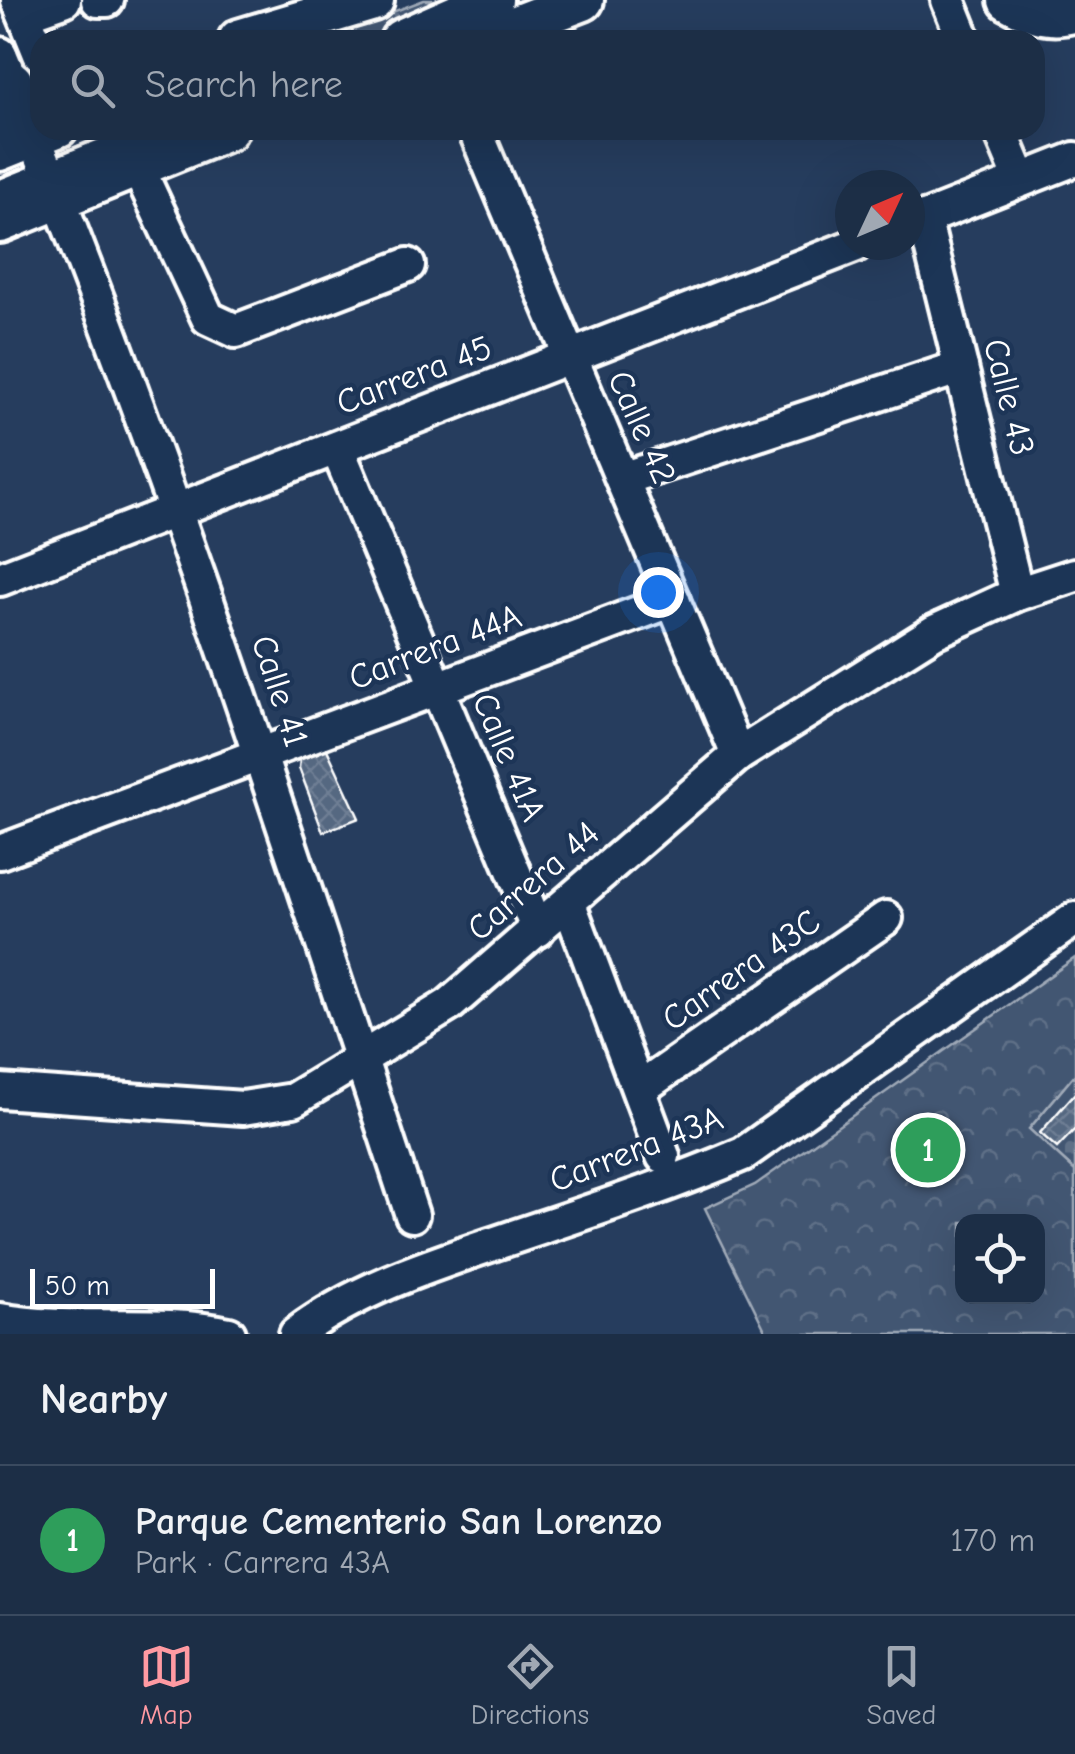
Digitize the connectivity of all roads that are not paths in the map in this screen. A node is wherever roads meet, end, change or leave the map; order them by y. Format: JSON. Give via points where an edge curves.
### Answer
{"nodes":[{"id":1,"x":64,"y":0,"type":"edge"},
{"id":2,"x":98,"y":0,"type":"edge"},
{"id":3,"x":107,"y":0,"type":"edge"},
{"id":4,"x":323,"y":0,"type":"edge"},
{"id":5,"x":373,"y":0,"type":"edge"},
{"id":6,"x":384,"y":0,"type":"edge"},
{"id":7,"x":492,"y":0,"type":"edge"},
{"id":8,"x":583,"y":0,"type":"edge"},
{"id":9,"x":948,"y":0,"type":"edge"},
{"id":10,"x":1009,"y":0,"type":"edge"},
{"id":11,"x":21,"y":7,"type":"edge"},
{"id":12,"x":1075,"y":11,"type":"edge"},
{"id":13,"x":257,"y":30,"type":"edge"},
{"id":14,"x":270,"y":30,"type":"edge"},
{"id":15,"x":310,"y":30,"type":"edge"},
{"id":16,"x":441,"y":30,"type":"edge"},
{"id":17,"x":960,"y":30,"type":"edge"},
{"id":18,"x":28,"y":115,"type":"edge"},
{"id":19,"x":39,"y":140,"type":"edge"},
{"id":20,"x":146,"y":140,"type":"edge"},
{"id":21,"x":202,"y":140,"type":"edge"},
{"id":22,"x":478,"y":140,"type":"edge"},
{"id":23,"x":1004,"y":140,"type":"edge"},
{"id":24,"x":0,"y":154,"type":"edge"},
{"id":25,"x":1075,"y":159,"type":"edge"},
{"id":26,"x":137,"y":166,"type":"junction"},
{"id":27,"x":1020,"y":180,"type":"junction"},
{"id":28,"x":58,"y":182,"type":"junction"},
{"id":29,"x":0,"y":197,"type":"edge"},
{"id":30,"x":925,"y":218,"type":"edge"},
{"id":31,"x":0,"y":222,"type":"edge"},
{"id":32,"x":925,"y":248,"type":"edge"},
{"id":33,"x":835,"y":253,"type":"edge"},
{"id":34,"x":408,"y":266,"type":"dead end"},
{"id":35,"x":568,"y":358,"type":"junction"},
{"id":36,"x":961,"y":367,"type":"junction"},
{"id":37,"x":337,"y":448,"type":"junction"},
{"id":38,"x":622,"y":479,"type":"junction"},
{"id":39,"x":176,"y":511,"type":"junction"},
{"id":40,"x":1075,"y":575,"type":"edge"},
{"id":41,"x":0,"y":579,"type":"edge"},
{"id":42,"x":1017,"y":594,"type":"junction"},
{"id":43,"x":673,"y":600,"type":"junction"},
{"id":44,"x":438,"y":688,"type":"junction"},
{"id":45,"x":260,"y":755,"type":"junction"},
{"id":46,"x":738,"y":755,"type":"junction"},
{"id":47,"x":0,"y":852,"type":"edge"},
{"id":48,"x":569,"y":904,"type":"junction"},
{"id":49,"x":886,"y":918,"type":"dead end"},
{"id":50,"x":1075,"y":919,"type":"edge"},
{"id":51,"x":538,"y":930,"type":"junction"},
{"id":52,"x":362,"y":1062,"type":"junction"},
{"id":53,"x":641,"y":1088,"type":"junction"},
{"id":54,"x":0,"y":1094,"type":"edge"},
{"id":55,"x":663,"y":1156,"type":"dead end"},
{"id":56,"x":412,"y":1215,"type":"dead end"},
{"id":57,"x":0,"y":1320,"type":"edge"},
{"id":58,"x":329,"y":1324,"type":"edge"},
{"id":59,"x":213,"y":1333,"type":"edge"},
{"id":60,"x":296,"y":1334,"type":"edge"}],
"edges":[{"from":1,"to":11,"type":"street"},
{"from":2,"to":3,"type":"street"},
{"from":4,"to":13,"type":"main road"},
{"from":5,"to":14,"type":"main road"},
{"from":6,"to":15,"type":"street"},
{"from":7,"to":16,"type":"main road"},
{"from":8,"to":16,"type":"main road"},
{"from":9,"to":17,"type":"street"},
{"from":10,"to":12,"type":"main road","via":[[1029,12]]},
{"from":18,"to":24,"type":"street"},
{"from":19,"to":28,"type":"street","name":"Calle 41"},
{"from":20,"to":28,"type":"street"},
{"from":21,"to":26,"type":"main road"},
{"from":22,"to":35,"type":"street","name":"Calle 42"},
{"from":23,"to":27,"type":"street"},
{"from":25,"to":27,"type":"street"},
{"from":26,"to":28,"type":"main road"},
{"from":26,"to":34,"type":"street","via":[[208,318],[236,331]]},
{"from":27,"to":30,"type":"street"},
{"from":28,"to":29,"type":"street"},
{"from":28,"to":31,"type":"main road"},
{"from":28,"to":39,"type":"street","name":"Calle 41"},
{"from":32,"to":36,"type":"street","name":"Calle 43"},
{"from":33,"to":35,"type":"street","name":"Carrera 45"},
{"from":35,"to":37,"type":"street","name":"Carrera 45"},
{"from":35,"to":38,"type":"street","name":"Calle 42"},
{"from":36,"to":38,"type":"street"},
{"from":36,"to":42,"type":"street","name":"Calle 43"},
{"from":37,"to":39,"type":"street","name":"Carrera 45"},
{"from":37,"to":44,"type":"street","name":"Calle 41A"},
{"from":38,"to":43,"type":"street","name":"Calle 42"},
{"from":39,"to":41,"type":"street","name":"Carrera 45"},
{"from":39,"to":45,"type":"street","name":"Calle 41"},
{"from":40,"to":42,"type":"street","name":"Carrera 44"},
{"from":42,"to":46,"type":"street","name":"Carrera 44","via":[[934,632]]},
{"from":43,"to":44,"type":"street","name":"Carrera 44A"},
{"from":43,"to":46,"type":"street","name":"Calle 42"},
{"from":44,"to":45,"type":"street","name":"Carrera 44A"},
{"from":44,"to":51,"type":"street","name":"Calle 41A"},
{"from":45,"to":47,"type":"street","name":"Carrera 44A"},
{"from":45,"to":52,"type":"street","name":"Calle 41"},
{"from":46,"to":48,"type":"street","name":"Carrera 44"},
{"from":48,"to":51,"type":"street","name":"Carrera 44"},
{"from":48,"to":53,"type":"street"},
{"from":49,"to":53,"type":"street","name":"Carrera 43C"},
{"from":50,"to":58,"type":"street","name":"Carrera 43A","via":[[743,1154],[355,1296]]},
{"from":51,"to":52,"type":"street","name":"Carrera 44","via":[[449,1005]]},
{"from":52,"to":54,"type":"street","name":"Carrera 44","via":[[293,1100],[242,1108]]},
{"from":52,"to":56,"type":"street","name":"Calle 41"},
{"from":53,"to":55,"type":"street"},
{"from":57,"to":59,"type":"street"},
{"from":58,"to":60,"type":"street","name":"Carrera 43A"}]}
